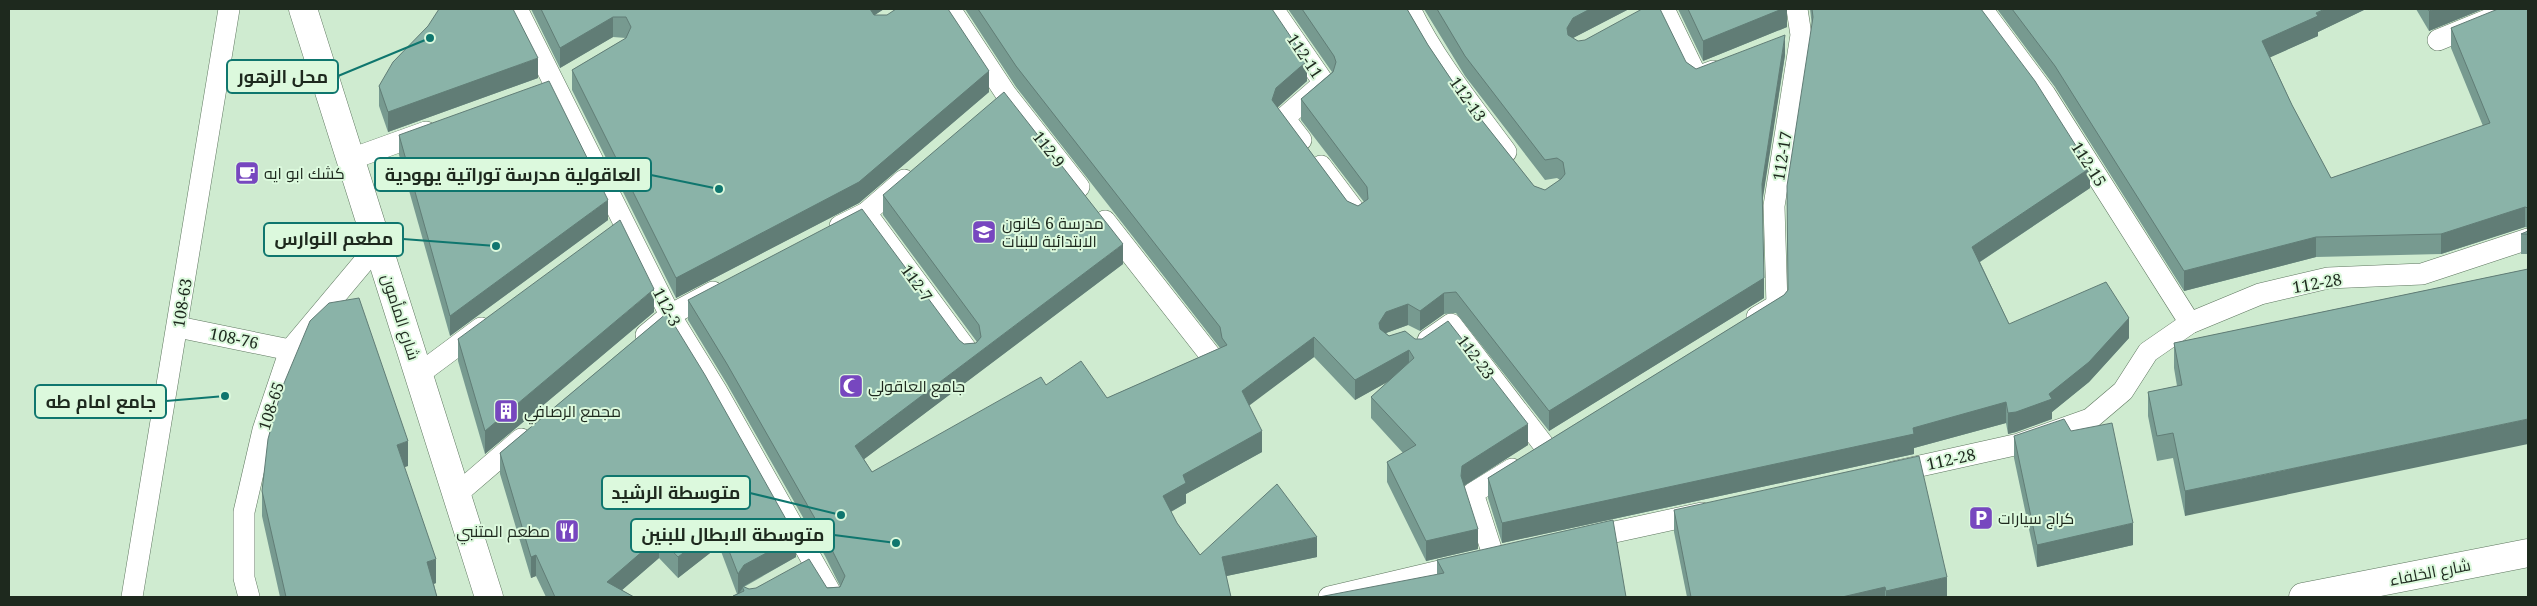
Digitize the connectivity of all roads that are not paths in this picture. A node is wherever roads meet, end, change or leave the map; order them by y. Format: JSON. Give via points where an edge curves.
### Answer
{"nodes":[{"id":1,"x":230,"y":9,"type":"edge"},
{"id":2,"x":304,"y":9,"type":"edge"},
{"id":3,"x":517,"y":9,"type":"edge"},
{"id":4,"x":950,"y":9,"type":"edge"},
{"id":5,"x":1274,"y":9,"type":"edge"},
{"id":6,"x":1410,"y":9,"type":"edge"},
{"id":7,"x":1797,"y":9,"type":"edge"},
{"id":8,"x":1982,"y":9,"type":"edge"},
{"id":9,"x":2514,"y":9,"type":"edge"},
{"id":10,"x":1654,"y":10,"type":"edge"},
{"id":11,"x":1801,"y":35,"type":"junction"},
{"id":12,"x":2438,"y":40,"type":"dead end"},
{"id":13,"x":1775,"y":46,"type":"edge"},
{"id":14,"x":1732,"y":63,"type":"edge"},
{"id":15,"x":444,"y":125,"type":"edge"},
{"id":16,"x":351,"y":159,"type":"junction"},
{"id":17,"x":917,"y":169,"type":"edge"},
{"id":18,"x":1521,"y":171,"type":"edge"},
{"id":19,"x":866,"y":213,"type":"junction"},
{"id":20,"x":1357,"y":214,"type":"edge"},
{"id":21,"x":823,"y":235,"type":"edge"},
{"id":22,"x":2528,"y":239,"type":"edge"},
{"id":23,"x":378,"y":245,"type":"junction"},
{"id":24,"x":729,"y":284,"type":"edge"},
{"id":25,"x":670,"y":315,"type":"junction"},
{"id":26,"x":498,"y":316,"type":"edge"},
{"id":27,"x":2190,"y":322,"type":"junction"},
{"id":28,"x":1744,"y":325,"type":"edge"},
{"id":29,"x":178,"y":327,"type":"junction"},
{"id":30,"x":1407,"y":337,"type":"edge"},
{"id":31,"x":632,"y":347,"type":"edge"},
{"id":32,"x":290,"y":350,"type":"junction"},
{"id":33,"x":968,"y":352,"type":"edge"},
{"id":34,"x":1210,"y":355,"type":"edge"},
{"id":35,"x":419,"y":374,"type":"junction"},
{"id":36,"x":540,"y":424,"type":"edge"},
{"id":37,"x":1873,"y":476,"type":"edge"},
{"id":38,"x":457,"y":494,"type":"junction"},
{"id":39,"x":1718,"y":510,"type":"edge"},
{"id":40,"x":1572,"y":541,"type":"edge"},
{"id":41,"x":2528,"y":553,"type":"edge"},
{"id":42,"x":132,"y":597,"type":"edge"},
{"id":43,"x":249,"y":597,"type":"edge"},
{"id":44,"x":489,"y":597,"type":"edge"},
{"id":45,"x":833,"y":597,"type":"edge"},
{"id":46,"x":1329,"y":597,"type":"edge"},
{"id":47,"x":2303,"y":597,"type":"edge"}],
"edges":[{"from":1,"to":29,"type":"lane","name":"108-63"},
{"from":2,"to":16,"type":"main road","name":"شارع المأمون"},
{"from":3,"to":25,"type":"lane","name":"112-3","via":[[555,84],[617,229]]},
{"from":4,"to":34,"type":"lane","name":"112-9","via":[[999,100]]},
{"from":5,"to":20,"type":"lane","name":"112-11","via":[[1324,83],[1284,118]]},
{"from":6,"to":18,"type":"lane","name":"112-13","via":[[1469,103]]},
{"from":7,"to":11,"type":"lane","name":"112-17"},
{"from":8,"to":27,"type":"lane","name":"112-15","via":[[2044,94]]},
{"from":9,"to":12,"type":"lane"},
{"from":10,"to":14,"type":"lane","via":[[1698,77]]},
{"from":11,"to":13,"type":"lane"},
{"from":11,"to":28,"type":"lane","name":"112-17","via":[[1774,206],[1777,305]]},
{"from":15,"to":16,"type":"lane"},
{"from":16,"to":23,"type":"main road","name":"شارع المأمون"},
{"from":17,"to":19,"type":"lane"},
{"from":19,"to":21,"type":"lane"},
{"from":19,"to":33,"type":"lane","name":"112-7"},
{"from":22,"to":27,"type":"lane","name":"112-28","via":[[2422,274],[2328,278],[2260,294]]},
{"from":23,"to":32,"type":"lane","name":"108-65"},
{"from":23,"to":35,"type":"main road","name":"شارع المأمون"},
{"from":24,"to":25,"type":"lane"},
{"from":25,"to":31,"type":"lane"},
{"from":25,"to":45,"type":"lane","name":"112-3","via":[[716,390],[806,566]]},
{"from":26,"to":35,"type":"lane"},
{"from":27,"to":37,"type":"lane","name":"112-28","via":[[2148,352],[2123,391],[2090,420],[2019,444]]},
{"from":29,"to":32,"type":"lane","name":"108-76"},
{"from":29,"to":42,"type":"lane","name":"108-63"},
{"from":30,"to":46,"type":"lane","name":"112-23","via":[[1419,347],[1451,324],[1554,443],[1473,493],[1504,556]]},
{"from":32,"to":43,"type":"lane","name":"108-65","via":[[263,430],[244,512],[244,578]]},
{"from":35,"to":38,"type":"main road","name":"شارع المأمون"},
{"from":36,"to":38,"type":"lane"},
{"from":38,"to":44,"type":"main road","name":"شارع المأمون"},
{"from":39,"to":40,"type":"lane"},
{"from":41,"to":47,"type":"main road","name":"شارع الخلفاء"}]}
